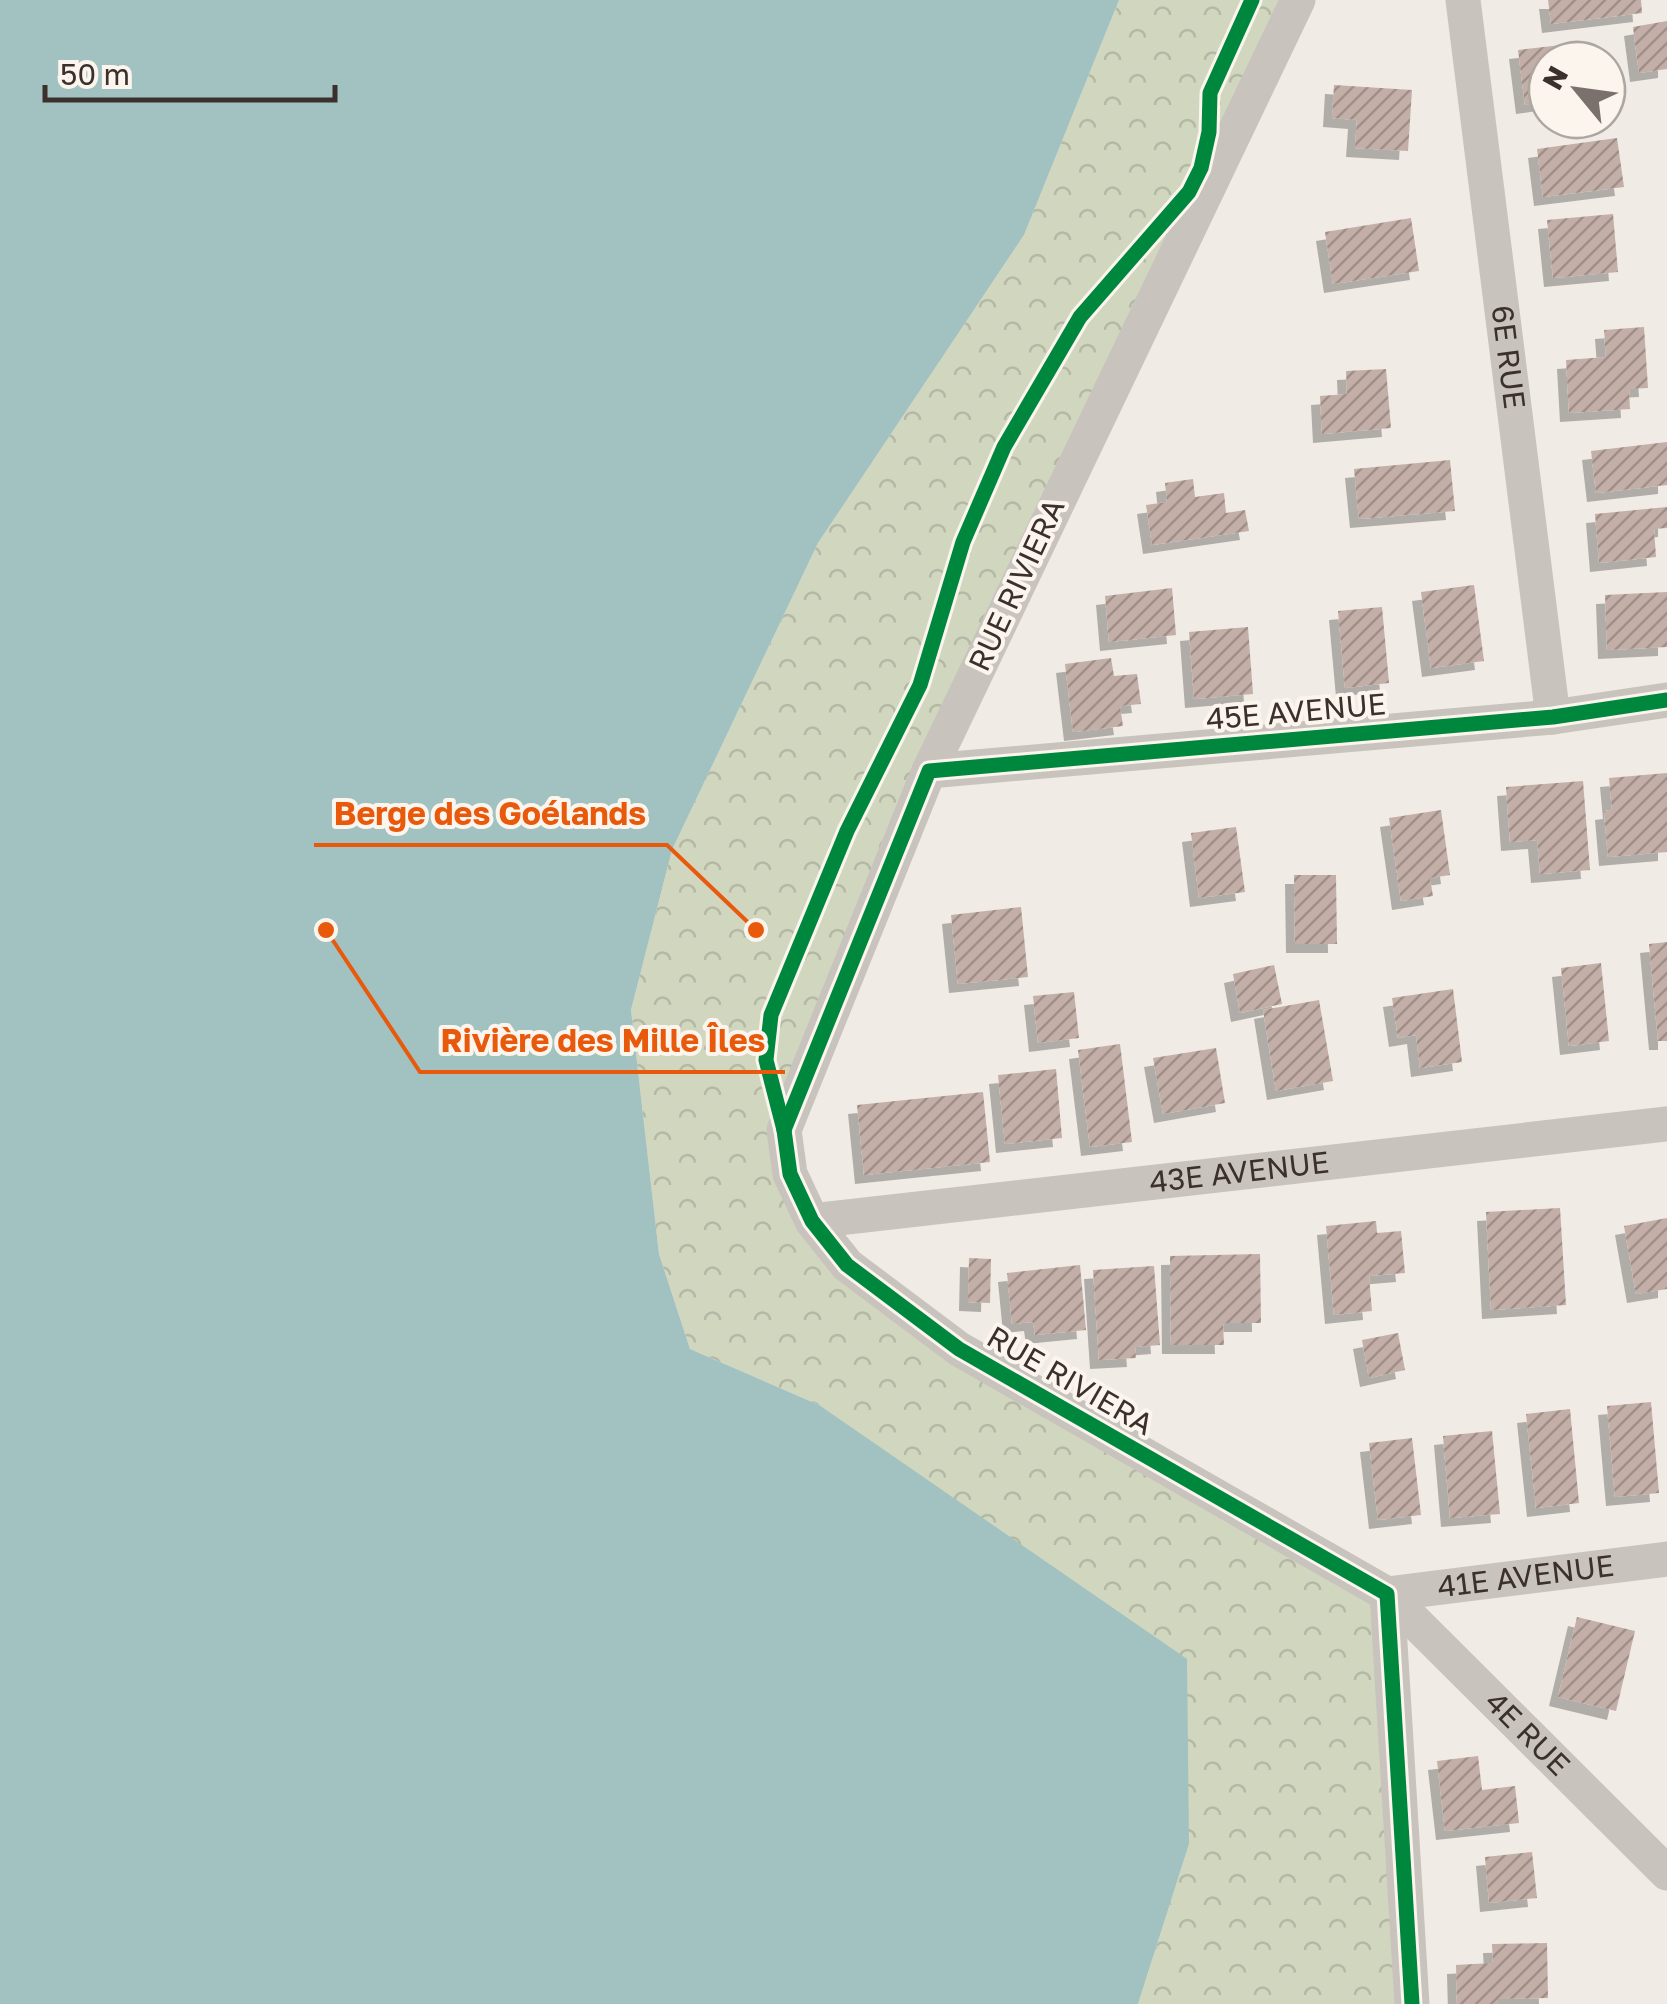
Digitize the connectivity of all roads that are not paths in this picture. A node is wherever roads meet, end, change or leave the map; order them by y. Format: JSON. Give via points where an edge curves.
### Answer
{"nodes":[{"id":1,"x":1298,"y":0,"type":"edge"},
{"id":2,"x":1463,"y":0,"type":"edge"},
{"id":3,"x":1667,"y":700,"type":"edge"},
{"id":4,"x":1553,"y":717,"type":"junction"},
{"id":5,"x":929,"y":771,"type":"junction"},
{"id":6,"x":1667,"y":1124,"type":"edge"},
{"id":7,"x":812,"y":1221,"type":"junction"},
{"id":8,"x":1667,"y":1560,"type":"edge"},
{"id":9,"x":1387,"y":1594,"type":"junction"},
{"id":10,"x":1667,"y":1873,"type":"edge"},
{"id":11,"x":1412,"y":2004,"type":"edge"}],
"edges":[{"from":1,"to":5,"type":"street","name":"RUE RIVIERA"},
{"from":2,"to":4,"type":"street","name":"6E RUE"},
{"from":3,"to":4,"type":"street","name":"45E AVENUE"},
{"from":4,"to":5,"type":"street","name":"45E AVENUE"},
{"from":5,"to":7,"type":"street","name":"RUE RIVIERA","via":[[784,1130],[790,1174]]},
{"from":6,"to":7,"type":"street","name":"43E AVENUE"},
{"from":7,"to":9,"type":"street","name":"RUE RIVIERA","via":[[847,1265],[959,1350]]},
{"from":8,"to":9,"type":"street","name":"41E AVENUE"},
{"from":9,"to":10,"type":"street","name":"4E RUE"},
{"from":9,"to":11,"type":"street"}]}
